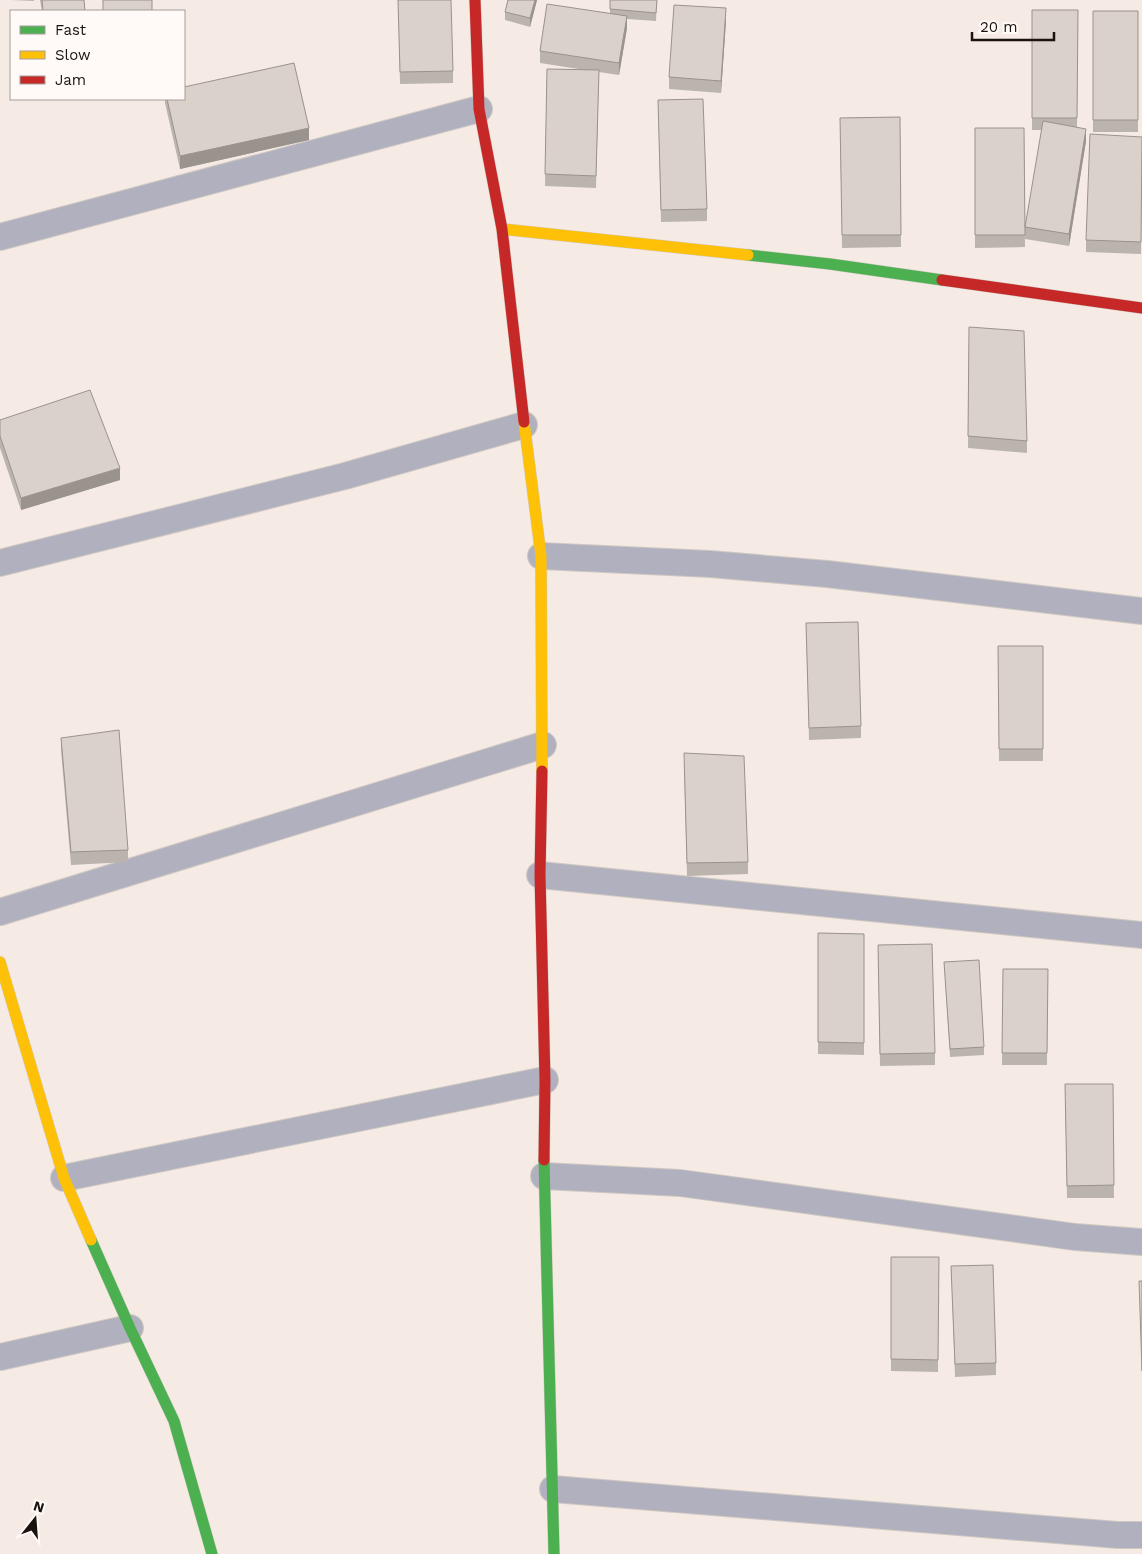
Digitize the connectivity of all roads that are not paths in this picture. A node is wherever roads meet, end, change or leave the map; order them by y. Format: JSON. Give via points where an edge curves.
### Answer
{"nodes":[{"id":1,"x":475,"y":0,"type":"edge"},
{"id":2,"x":479,"y":109,"type":"junction"},
{"id":3,"x":502,"y":229,"type":"junction"},
{"id":4,"x":0,"y":237,"type":"edge"},
{"id":5,"x":1142,"y":308,"type":"edge"},
{"id":6,"x":524,"y":425,"type":"junction"},
{"id":7,"x":541,"y":556,"type":"junction"},
{"id":8,"x":0,"y":563,"type":"edge"},
{"id":9,"x":1142,"y":611,"type":"edge"},
{"id":10,"x":543,"y":745,"type":"junction"},
{"id":11,"x":540,"y":875,"type":"junction"},
{"id":12,"x":0,"y":912,"type":"edge"},
{"id":13,"x":1142,"y":935,"type":"edge"},
{"id":14,"x":0,"y":962,"type":"edge"},
{"id":15,"x":545,"y":1080,"type":"junction"},
{"id":16,"x":544,"y":1176,"type":"junction"},
{"id":17,"x":64,"y":1178,"type":"junction"},
{"id":18,"x":1142,"y":1242,"type":"edge"},
{"id":19,"x":130,"y":1328,"type":"junction"},
{"id":20,"x":0,"y":1357,"type":"edge"},
{"id":21,"x":553,"y":1489,"type":"junction"},
{"id":22,"x":1125,"y":1541,"type":"edge"},
{"id":23,"x":212,"y":1554,"type":"edge"},
{"id":24,"x":554,"y":1554,"type":"edge"}],
"edges":[{"from":1,"to":2,"type":"street"},
{"from":2,"to":3,"type":"street"},
{"from":2,"to":4,"type":"street"},
{"from":3,"to":5,"type":"street","via":[[830,264]]},
{"from":3,"to":6,"type":"street"},
{"from":6,"to":7,"type":"street"},
{"from":6,"to":8,"type":"street","via":[[345,476]]},
{"from":7,"to":9,"type":"street","via":[[710,564],[827,574]]},
{"from":7,"to":10,"type":"street"},
{"from":10,"to":11,"type":"street"},
{"from":10,"to":12,"type":"street"},
{"from":11,"to":13,"type":"street"},
{"from":11,"to":15,"type":"street"},
{"from":14,"to":17,"type":"street"},
{"from":15,"to":16,"type":"street"},
{"from":15,"to":17,"type":"street"},
{"from":16,"to":18,"type":"street","via":[[680,1184],[1075,1237]]},
{"from":16,"to":21,"type":"street"},
{"from":17,"to":19,"type":"street"},
{"from":19,"to":20,"type":"street"},
{"from":19,"to":23,"type":"street","via":[[174,1421]]},
{"from":21,"to":22,"type":"street"},
{"from":21,"to":24,"type":"street"}]}
